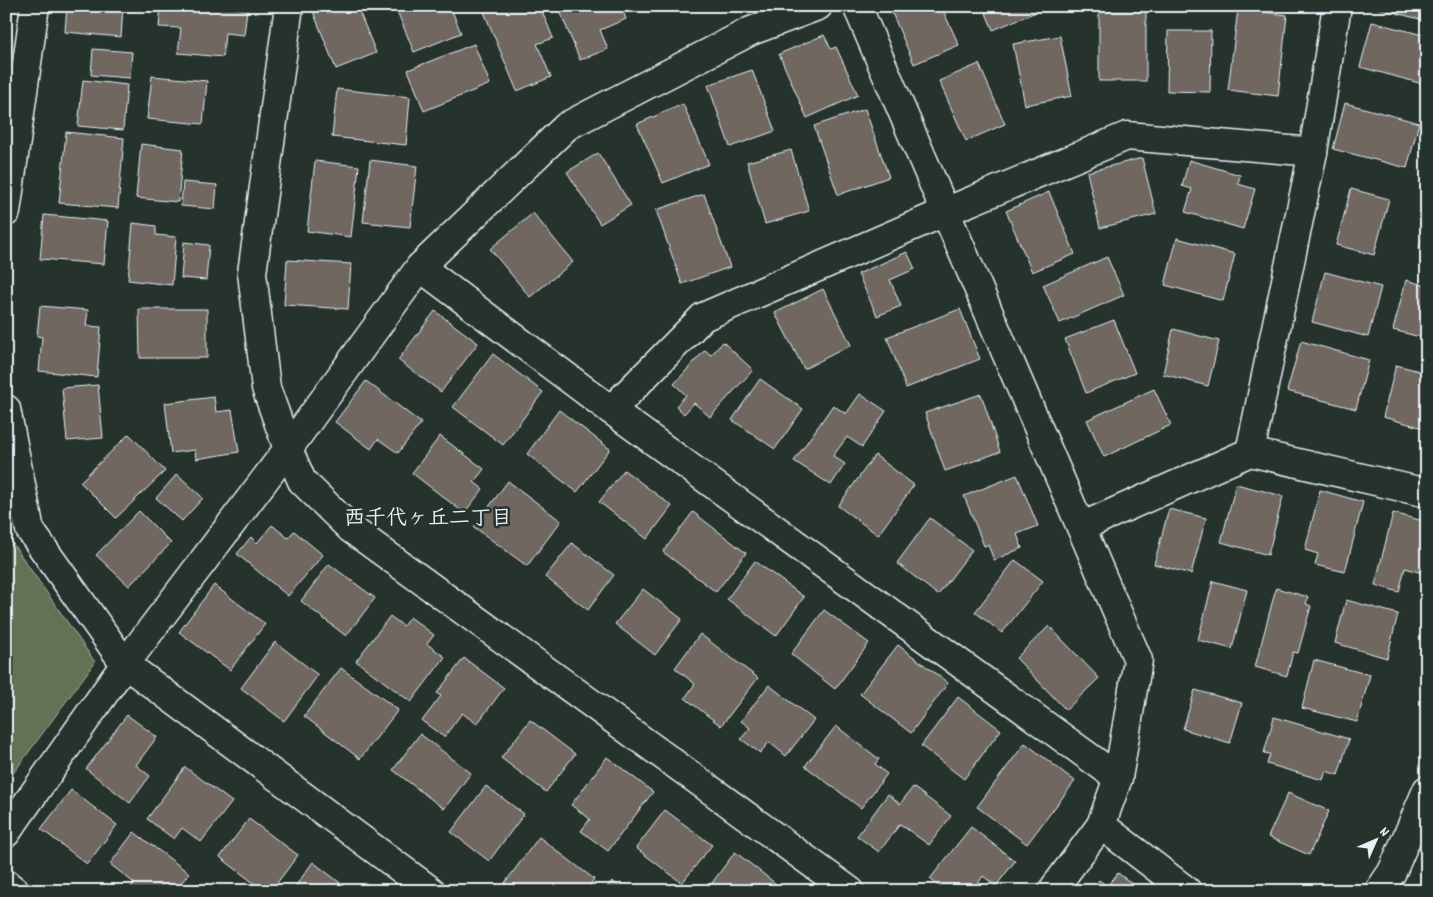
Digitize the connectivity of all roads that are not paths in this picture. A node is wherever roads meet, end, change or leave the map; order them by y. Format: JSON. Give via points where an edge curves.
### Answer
{"nodes":[{"id":1,"x":35,"y":6,"type":"edge"},
{"id":2,"x":289,"y":6,"type":"edge"},
{"id":3,"x":818,"y":6,"type":"edge"},
{"id":4,"x":857,"y":6,"type":"edge"},
{"id":5,"x":1337,"y":6,"type":"edge"},
{"id":6,"x":1313,"y":152,"type":"junction"},
{"id":7,"x":6,"y":212,"type":"edge"},
{"id":8,"x":945,"y":212,"type":"junction"},
{"id":9,"x":420,"y":267,"type":"junction"},
{"id":10,"x":6,"y":409,"type":"edge"},
{"id":11,"x":611,"y":410,"type":"junction"},
{"id":12,"x":288,"y":449,"type":"junction"},
{"id":13,"x":1250,"y":452,"type":"junction"},
{"id":14,"x":1427,"y":493,"type":"edge"},
{"id":15,"x":1081,"y":527,"type":"junction"},
{"id":16,"x":125,"y":664,"type":"junction"},
{"id":17,"x":1118,"y":778,"type":"junction"},
{"id":18,"x":1427,"y":790,"type":"edge"},
{"id":19,"x":1100,"y":825,"type":"junction"},
{"id":20,"x":6,"y":834,"type":"edge"},
{"id":21,"x":6,"y":884,"type":"edge"},
{"id":22,"x":15,"y":891,"type":"edge"},
{"id":23,"x":431,"y":891,"type":"edge"},
{"id":24,"x":850,"y":891,"type":"edge"},
{"id":25,"x":1052,"y":891,"type":"edge"},
{"id":26,"x":1187,"y":891,"type":"edge"},
{"id":27,"x":1379,"y":891,"type":"edge"}],
"edges":[{"from":1,"to":7,"type":"street"},
{"from":2,"to":12,"type":"street","via":[[252,274],[266,388]]},
{"from":3,"to":9,"type":"street","via":[[751,31],[568,126]]},
{"from":4,"to":8,"type":"street"},
{"from":5,"to":6,"type":"street"},
{"from":6,"to":8,"type":"street","via":[[1127,136]]},
{"from":6,"to":13,"type":"street"},
{"from":8,"to":11,"type":"street","via":[[704,317]]},
{"from":8,"to":15,"type":"street"},
{"from":9,"to":11,"type":"street"},
{"from":9,"to":12,"type":"street"},
{"from":10,"to":16,"type":"street","via":[[30,530]]},
{"from":11,"to":17,"type":"street"},
{"from":12,"to":16,"type":"street"},
{"from":12,"to":24,"type":"street","via":[[302,481],[351,529]]},
{"from":13,"to":14,"type":"street"},
{"from":13,"to":15,"type":"street"},
{"from":15,"to":17,"type":"street","via":[[1138,660]]},
{"from":16,"to":20,"type":"street"},
{"from":16,"to":23,"type":"street"},
{"from":17,"to":19,"type":"street"},
{"from":18,"to":27,"type":"street","via":[[1392,872]]},
{"from":19,"to":25,"type":"street"},
{"from":19,"to":26,"type":"street"},
{"from":21,"to":22,"type":"street"}]}
